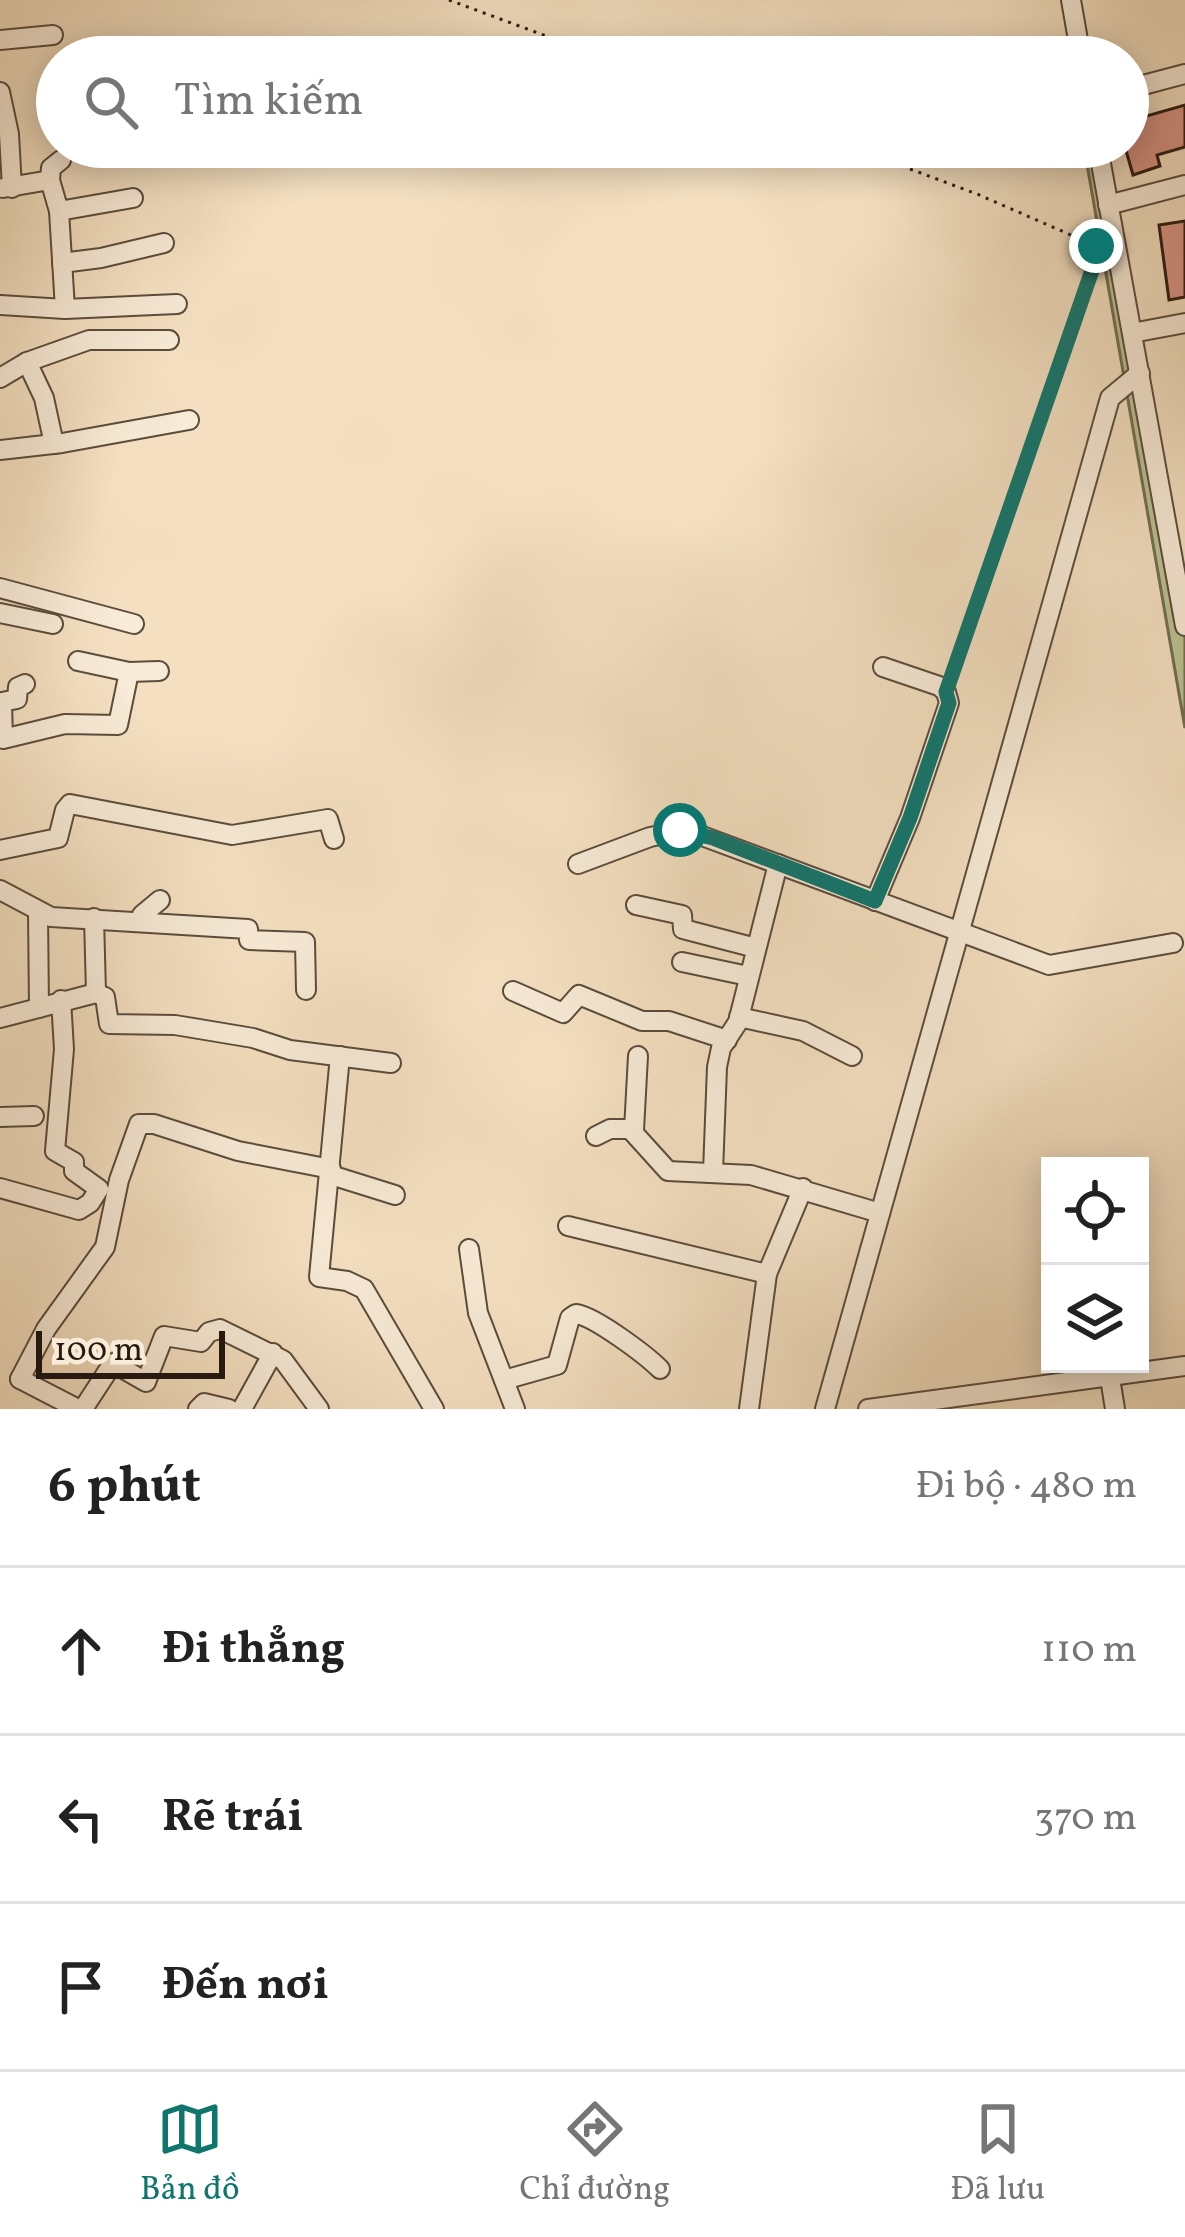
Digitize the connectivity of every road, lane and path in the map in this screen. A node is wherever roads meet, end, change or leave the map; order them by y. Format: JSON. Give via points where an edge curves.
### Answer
{"nodes":[{"id":1,"x":449,"y":0,"type":"edge"},
{"id":2,"x":1074,"y":1,"type":"edge"},
{"id":3,"x":52,"y":35,"type":"dead end"},
{"id":4,"x":42,"y":36,"type":"edge"},
{"id":5,"x":546,"y":36,"type":"edge"},
{"id":6,"x":1078,"y":36,"type":"edge"},
{"id":7,"x":36,"y":37,"type":"edge"},
{"id":8,"x":0,"y":40,"type":"edge"},
{"id":9,"x":1185,"y":74,"type":"edge"},
{"id":10,"x":1149,"y":83,"type":"edge"},
{"id":11,"x":0,"y":92,"type":"edge"},
{"id":12,"x":51,"y":168,"type":"edge"},
{"id":13,"x":906,"y":168,"type":"edge"},
{"id":14,"x":1102,"y":168,"type":"edge"},
{"id":15,"x":50,"y":180,"type":"junction"},
{"id":16,"x":1185,"y":185,"type":"edge"},
{"id":17,"x":6,"y":188,"type":"edge"},
{"id":18,"x":133,"y":198,"type":"dead end"},
{"id":19,"x":1108,"y":205,"type":"junction"},
{"id":20,"x":59,"y":212,"type":"junction"},
{"id":21,"x":164,"y":244,"type":"dead end"},
{"id":22,"x":62,"y":263,"type":"junction"},
{"id":23,"x":177,"y":304,"type":"dead end"},
{"id":24,"x":0,"y":305,"type":"edge"},
{"id":25,"x":65,"y":309,"type":"junction"},
{"id":26,"x":1185,"y":323,"type":"edge"},
{"id":27,"x":1132,"y":333,"type":"junction"},
{"id":28,"x":169,"y":340,"type":"dead end"},
{"id":29,"x":27,"y":362,"type":"junction"},
{"id":30,"x":1140,"y":373,"type":"junction"},
{"id":31,"x":0,"y":379,"type":"edge"},
{"id":32,"x":189,"y":420,"type":"dead end"},
{"id":33,"x":53,"y":444,"type":"junction"},
{"id":34,"x":0,"y":450,"type":"edge"},
{"id":35,"x":1180,"y":577,"type":"edge"},
{"id":36,"x":0,"y":588,"type":"edge"},
{"id":37,"x":0,"y":613,"type":"edge"},
{"id":38,"x":53,"y":624,"type":"dead end"},
{"id":39,"x":134,"y":624,"type":"dead end"},
{"id":40,"x":1185,"y":626,"type":"edge"},
{"id":41,"x":78,"y":661,"type":"dead end"},
{"id":42,"x":883,"y":667,"type":"dead end"},
{"id":43,"x":159,"y":671,"type":"dead end"},
{"id":44,"x":129,"y":672,"type":"junction"},
{"id":45,"x":25,"y":684,"type":"dead end"},
{"id":46,"x":946,"y":692,"type":"junction"},
{"id":47,"x":1,"y":744,"type":"edge"},
{"id":48,"x":334,"y":839,"type":"dead end"},
{"id":49,"x":0,"y":850,"type":"edge"},
{"id":50,"x":778,"y":863,"type":"junction"},
{"id":51,"x":578,"y":864,"type":"dead end"},
{"id":52,"x":0,"y":890,"type":"edge"},
{"id":53,"x":160,"y":900,"type":"dead end"},
{"id":54,"x":875,"y":901,"type":"junction"},
{"id":55,"x":636,"y":905,"type":"dead end"},
{"id":56,"x":38,"y":913,"type":"junction"},
{"id":57,"x":94,"y":918,"type":"junction"},
{"id":58,"x":141,"y":922,"type":"junction"},
{"id":59,"x":960,"y":928,"type":"junction"},
{"id":60,"x":1173,"y":943,"type":"dead end"},
{"id":61,"x":756,"y":948,"type":"junction"},
{"id":62,"x":682,"y":962,"type":"dead end"},
{"id":63,"x":748,"y":976,"type":"junction"},
{"id":64,"x":305,"y":990,"type":"dead end"},
{"id":65,"x":513,"y":991,"type":"dead end"},
{"id":66,"x":96,"y":993,"type":"junction"},
{"id":67,"x":61,"y":1000,"type":"junction"},
{"id":68,"x":40,"y":1008,"type":"junction"},
{"id":69,"x":739,"y":1017,"type":"junction"},
{"id":70,"x":0,"y":1018,"type":"edge"},
{"id":71,"x":727,"y":1040,"type":"junction"},
{"id":72,"x":340,"y":1056,"type":"junction"},
{"id":73,"x":638,"y":1056,"type":"dead end"},
{"id":74,"x":852,"y":1056,"type":"dead end"},
{"id":75,"x":391,"y":1064,"type":"dead end"},
{"id":76,"x":34,"y":1116,"type":"dead end"},
{"id":77,"x":0,"y":1117,"type":"edge"},
{"id":78,"x":634,"y":1130,"type":"junction"},
{"id":79,"x":596,"y":1136,"type":"dead end"},
{"id":80,"x":331,"y":1172,"type":"junction"},
{"id":81,"x":713,"y":1172,"type":"junction"},
{"id":82,"x":0,"y":1188,"type":"edge"},
{"id":83,"x":803,"y":1188,"type":"junction"},
{"id":84,"x":394,"y":1195,"type":"dead end"},
{"id":85,"x":880,"y":1214,"type":"junction"},
{"id":86,"x":568,"y":1226,"type":"dead end"},
{"id":87,"x":469,"y":1249,"type":"dead end"},
{"id":88,"x":767,"y":1274,"type":"junction"},
{"id":89,"x":273,"y":1353,"type":"junction"},
{"id":90,"x":1185,"y":1366,"type":"edge"},
{"id":91,"x":660,"y":1369,"type":"dead end"},
{"id":92,"x":1110,"y":1378,"type":"junction"},
{"id":93,"x":504,"y":1380,"type":"junction"},
{"id":94,"x":10,"y":1382,"type":"edge"},
{"id":95,"x":924,"y":1406,"type":"edge"},
{"id":96,"x":80,"y":1409,"type":"edge"},
{"id":97,"x":198,"y":1409,"type":"edge"},
{"id":98,"x":230,"y":1409,"type":"edge"},
{"id":99,"x":242,"y":1409,"type":"edge"},
{"id":100,"x":319,"y":1409,"type":"edge"},
{"id":101,"x":434,"y":1409,"type":"edge"},
{"id":102,"x":515,"y":1409,"type":"edge"},
{"id":103,"x":749,"y":1409,"type":"edge"},
{"id":104,"x":825,"y":1409,"type":"edge"},
{"id":105,"x":868,"y":1409,"type":"edge"},
{"id":106,"x":1115,"y":1409,"type":"edge"}],
"edges":[{"from":1,"to":5,"type":"path"},
{"from":2,"to":6,"type":"street"},
{"from":3,"to":4,"type":"street"},
{"from":7,"to":8,"type":"street"},
{"from":9,"to":10,"type":"street"},
{"from":11,"to":17,"type":"street","via":[[9,134]]},
{"from":12,"to":15,"type":"street"},
{"from":13,"to":46,"type":"path","via":[[1096,246],[1097,256]]},
{"from":14,"to":19,"type":"street"},
{"from":15,"to":17,"type":"street"},
{"from":15,"to":20,"type":"street"},
{"from":16,"to":19,"type":"street"},
{"from":18,"to":20,"type":"street"},
{"from":19,"to":27,"type":"street"},
{"from":20,"to":22,"type":"street"},
{"from":21,"to":22,"type":"street"},
{"from":22,"to":25,"type":"street"},
{"from":23,"to":25,"type":"street"},
{"from":24,"to":25,"type":"street"},
{"from":26,"to":27,"type":"street"},
{"from":27,"to":30,"type":"street"},
{"from":28,"to":29,"type":"street","via":[[100,337]]},
{"from":29,"to":31,"type":"street"},
{"from":29,"to":33,"type":"street"},
{"from":30,"to":35,"type":"street"},
{"from":30,"to":59,"type":"street","via":[[1110,398]]},
{"from":32,"to":33,"type":"street"},
{"from":33,"to":34,"type":"street"},
{"from":35,"to":40,"type":"street"},
{"from":36,"to":39,"type":"street"},
{"from":37,"to":38,"type":"street"},
{"from":41,"to":44,"type":"street"},
{"from":42,"to":46,"type":"street"},
{"from":43,"to":44,"type":"street"},
{"from":44,"to":47,"type":"street","via":[[118,724],[65,724]]},
{"from":45,"to":47,"type":"street","via":[[17,699],[2,702]]},
{"from":46,"to":54,"type":"street","via":[[949,703]]},
{"from":48,"to":49,"type":"street","via":[[328,819],[232,835],[70,804],[58,838]]},
{"from":50,"to":51,"type":"street","via":[[680,830]]},
{"from":50,"to":54,"type":"street"},
{"from":50,"to":61,"type":"street"},
{"from":52,"to":56,"type":"street"},
{"from":53,"to":58,"type":"street"},
{"from":54,"to":59,"type":"street"},
{"from":55,"to":61,"type":"street","via":[[682,915],[683,928]]},
{"from":56,"to":57,"type":"street"},
{"from":56,"to":68,"type":"street"},
{"from":57,"to":58,"type":"street"},
{"from":57,"to":66,"type":"street"},
{"from":58,"to":64,"type":"street","via":[[248,929],[249,940],[304,942]]},
{"from":59,"to":60,"type":"street","via":[[1053,965]]},
{"from":59,"to":85,"type":"street"},
{"from":61,"to":63,"type":"street"},
{"from":62,"to":63,"type":"street"},
{"from":63,"to":69,"type":"street"},
{"from":65,"to":71,"type":"street","via":[[563,1013],[579,995],[642,1022],[669,1021]]},
{"from":66,"to":67,"type":"street"},
{"from":66,"to":72,"type":"street","via":[[105,997],[109,1024],[176,1025]]},
{"from":67,"to":68,"type":"street"},
{"from":67,"to":82,"type":"street","via":[[56,1150],[99,1189],[75,1210]]},
{"from":68,"to":70,"type":"street"},
{"from":69,"to":71,"type":"street"},
{"from":69,"to":74,"type":"street","via":[[803,1031]]},
{"from":71,"to":81,"type":"street","via":[[714,1085]]},
{"from":72,"to":75,"type":"street"},
{"from":72,"to":80,"type":"street"},
{"from":73,"to":78,"type":"street"},
{"from":76,"to":77,"type":"street"},
{"from":78,"to":79,"type":"street"},
{"from":78,"to":81,"type":"street","via":[[665,1169]]},
{"from":80,"to":84,"type":"street"},
{"from":80,"to":94,"type":"street","via":[[141,1123],[118,1180],[105,1247]]},
{"from":80,"to":101,"type":"street","via":[[319,1277],[364,1289]]},
{"from":81,"to":83,"type":"street"},
{"from":83,"to":85,"type":"street"},
{"from":83,"to":88,"type":"street"},
{"from":85,"to":104,"type":"street"},
{"from":86,"to":88,"type":"street"},
{"from":87,"to":93,"type":"street","via":[[478,1312]]},
{"from":88,"to":103,"type":"street"},
{"from":89,"to":96,"type":"street","via":[[220,1329],[201,1342],[164,1336],[146,1382],[113,1363]]},
{"from":89,"to":99,"type":"street"},
{"from":89,"to":100,"type":"street"},
{"from":90,"to":92,"type":"street"},
{"from":91,"to":93,"type":"street","via":[[575,1314],[556,1365]]},
{"from":92,"to":95,"type":"street"},
{"from":92,"to":106,"type":"street"},
{"from":93,"to":102,"type":"street"},
{"from":94,"to":96,"type":"street"},
{"from":95,"to":105,"type":"street"},
{"from":97,"to":98,"type":"street"}]}
